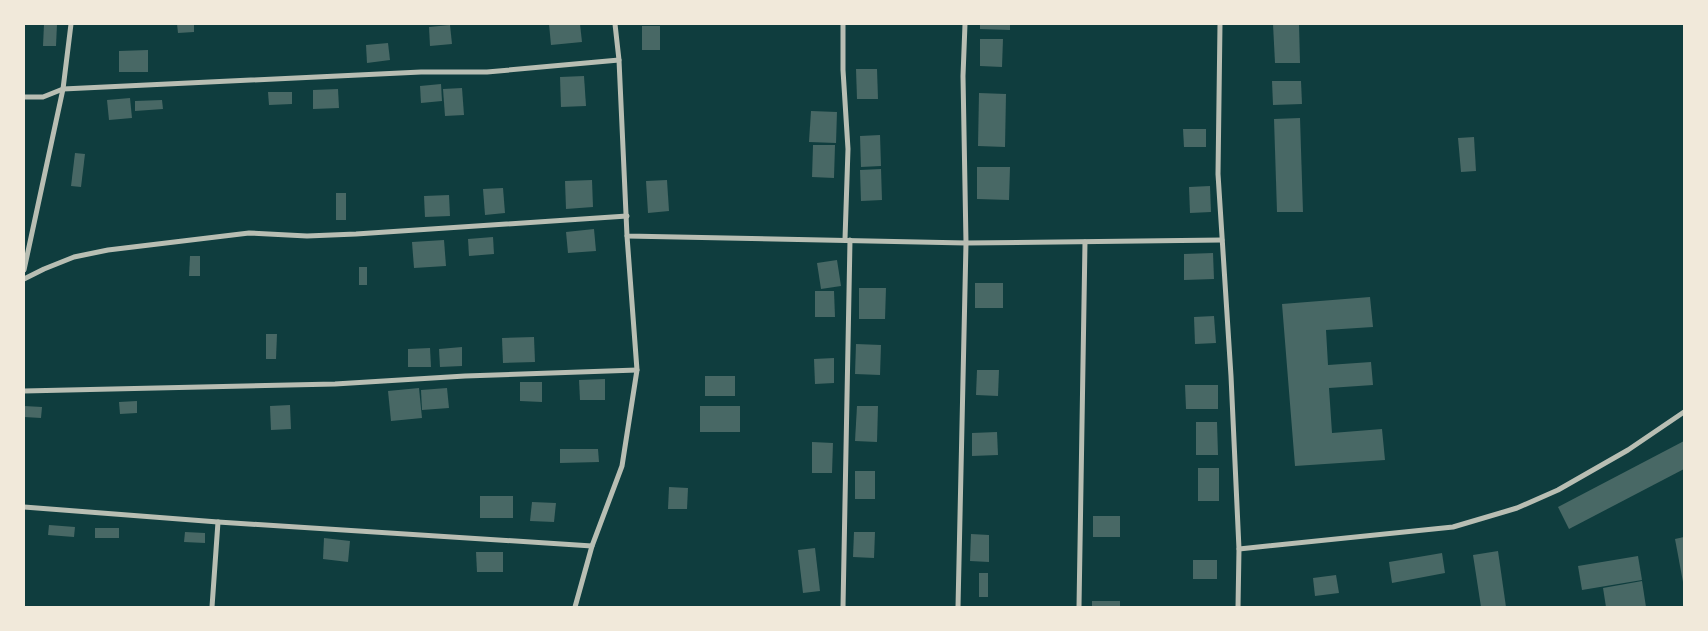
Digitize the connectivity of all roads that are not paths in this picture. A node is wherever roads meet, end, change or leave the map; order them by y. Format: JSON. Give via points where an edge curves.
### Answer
{"nodes":[{"id":1,"x":70,"y":24,"type":"edge"},
{"id":2,"x":615,"y":24,"type":"edge"},
{"id":3,"x":843,"y":24,"type":"edge"},
{"id":4,"x":965,"y":24,"type":"edge"},
{"id":5,"x":1220,"y":24,"type":"edge"},
{"id":6,"x":619,"y":60,"type":"junction"},
{"id":7,"x":63,"y":89,"type":"junction"},
{"id":8,"x":24,"y":97,"type":"edge"},
{"id":9,"x":627,"y":216,"type":"junction"},
{"id":10,"x":628,"y":236,"type":"junction"},
{"id":11,"x":848,"y":239,"type":"junction"},
{"id":12,"x":1222,"y":240,"type":"junction"},
{"id":13,"x":966,"y":242,"type":"junction"},
{"id":14,"x":1085,"y":242,"type":"junction"},
{"id":15,"x":24,"y":270,"type":"edge"},
{"id":16,"x":24,"y":280,"type":"edge"},
{"id":17,"x":637,"y":370,"type":"junction"},
{"id":18,"x":24,"y":391,"type":"edge"},
{"id":19,"x":1684,"y":412,"type":"edge"},
{"id":20,"x":24,"y":507,"type":"edge"},
{"id":21,"x":218,"y":522,"type":"junction"},
{"id":22,"x":592,"y":546,"type":"junction"},
{"id":23,"x":1239,"y":549,"type":"junction"},
{"id":24,"x":212,"y":607,"type":"edge"},
{"id":25,"x":575,"y":607,"type":"edge"},
{"id":26,"x":843,"y":607,"type":"edge"},
{"id":27,"x":958,"y":607,"type":"edge"},
{"id":28,"x":1078,"y":607,"type":"edge"},
{"id":29,"x":1238,"y":607,"type":"edge"}],
"edges":[{"from":1,"to":7,"type":"street"},
{"from":2,"to":6,"type":"street"},
{"from":3,"to":11,"type":"street"},
{"from":4,"to":13,"type":"street"},
{"from":5,"to":12,"type":"street","via":[[1218,174]]},
{"from":6,"to":7,"type":"street","via":[[487,72],[421,72]]},
{"from":6,"to":9,"type":"street"},
{"from":7,"to":8,"type":"street","via":[[43,97]]},
{"from":7,"to":15,"type":"street"},
{"from":9,"to":10,"type":"street"},
{"from":9,"to":16,"type":"street","via":[[356,234],[249,233],[108,250],[44,268]]},
{"from":10,"to":11,"type":"street"},
{"from":10,"to":17,"type":"street"},
{"from":11,"to":13,"type":"street"},
{"from":11,"to":26,"type":"street"},
{"from":12,"to":14,"type":"street"},
{"from":12,"to":23,"type":"street"},
{"from":13,"to":14,"type":"street"},
{"from":13,"to":27,"type":"street"},
{"from":14,"to":28,"type":"street"},
{"from":17,"to":18,"type":"street","via":[[335,384]]},
{"from":17,"to":22,"type":"street","via":[[622,466]]},
{"from":19,"to":23,"type":"street","via":[[1628,450],[1558,490],[1517,508],[1453,527]]},
{"from":20,"to":21,"type":"street"},
{"from":21,"to":22,"type":"street"},
{"from":21,"to":24,"type":"street"},
{"from":22,"to":25,"type":"street"},
{"from":23,"to":29,"type":"street"}]}
